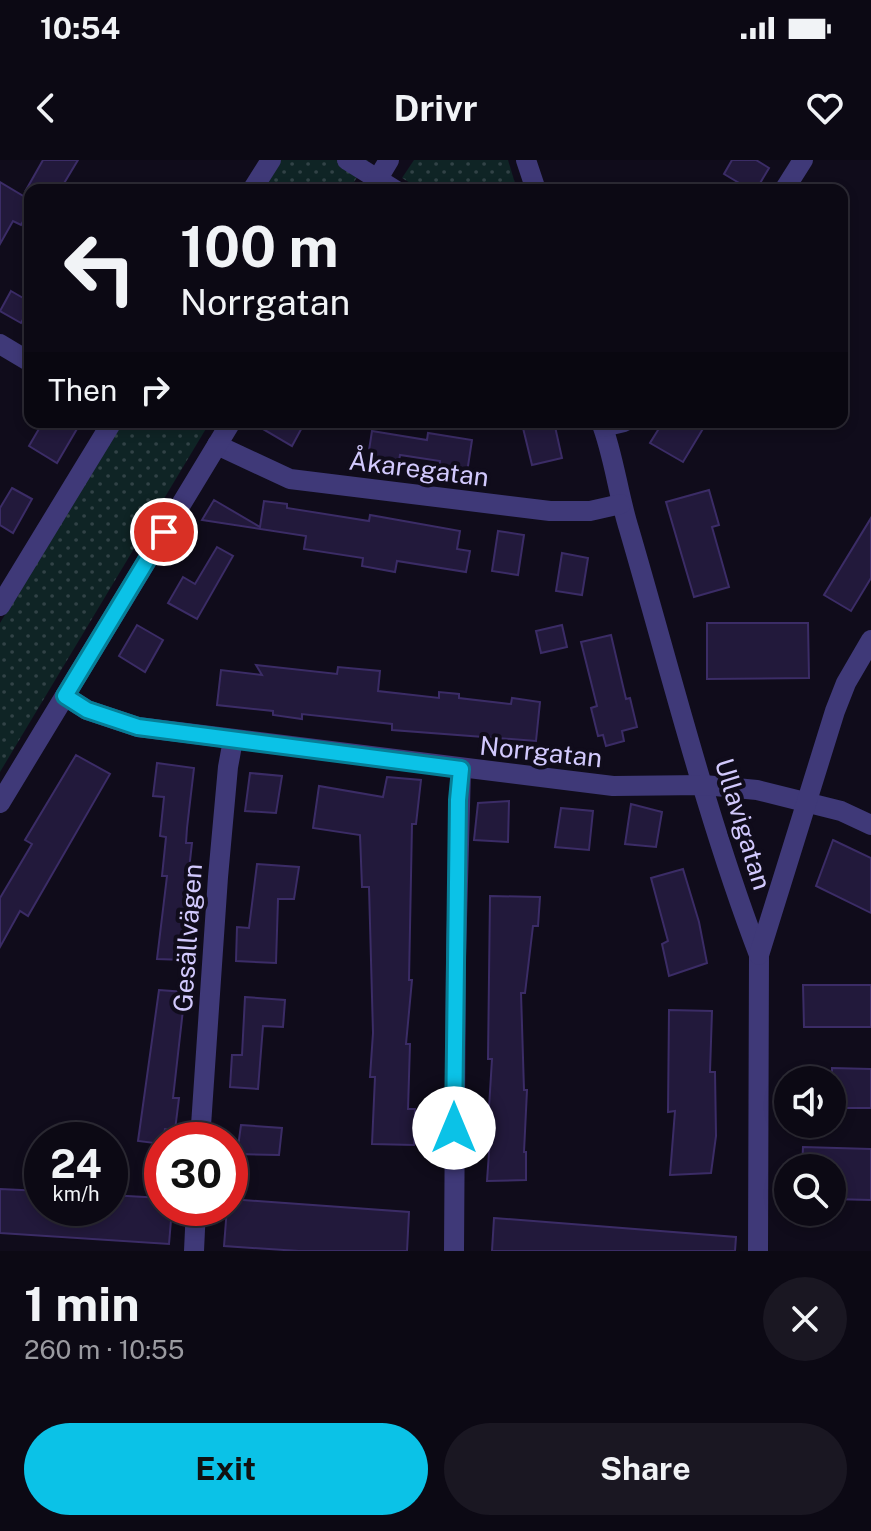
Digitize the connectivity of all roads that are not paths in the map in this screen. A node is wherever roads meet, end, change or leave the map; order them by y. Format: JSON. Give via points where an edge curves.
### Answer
{"nodes":[{"id":1,"x":271,"y":160,"type":"edge"},
{"id":2,"x":347,"y":160,"type":"edge"},
{"id":3,"x":389,"y":160,"type":"edge"},
{"id":4,"x":526,"y":160,"type":"edge"},
{"id":5,"x":803,"y":160,"type":"edge"},
{"id":6,"x":256,"y":184,"type":"edge"},
{"id":7,"x":378,"y":184,"type":"edge"},
{"id":8,"x":382,"y":184,"type":"edge"},
{"id":9,"x":534,"y":184,"type":"edge"},
{"id":10,"x":788,"y":184,"type":"edge"},
{"id":11,"x":0,"y":344,"type":"edge"},
{"id":12,"x":24,"y":358,"type":"edge"},
{"id":13,"x":108,"y":428,"type":"edge"},
{"id":14,"x":227,"y":428,"type":"edge"},
{"id":15,"x":603,"y":428,"type":"edge"},
{"id":16,"x":217,"y":445,"type":"junction"},
{"id":17,"x":621,"y":504,"type":"junction"},
{"id":18,"x":0,"y":606,"type":"edge"},
{"id":19,"x":871,"y":640,"type":"edge"},
{"id":20,"x":65,"y":696,"type":"junction"},
{"id":21,"x":233,"y":740,"type":"junction"},
{"id":22,"x":461,"y":769,"type":"junction"},
{"id":23,"x":704,"y":785,"type":"junction"},
{"id":24,"x":808,"y":802,"type":"junction"},
{"id":25,"x":0,"y":803,"type":"edge"},
{"id":26,"x":871,"y":825,"type":"edge"},
{"id":27,"x":759,"y":955,"type":"junction"},
{"id":28,"x":201,"y":1122,"type":"edge"},
{"id":29,"x":195,"y":1226,"type":"edge"},
{"id":30,"x":194,"y":1251,"type":"edge"},
{"id":31,"x":454,"y":1251,"type":"edge"},
{"id":32,"x":758,"y":1251,"type":"edge"}],
"edges":[{"from":1,"to":6,"type":"street"},
{"from":2,"to":7,"type":"street"},
{"from":3,"to":8,"type":"street"},
{"from":4,"to":9,"type":"street"},
{"from":5,"to":10,"type":"street"},
{"from":11,"to":12,"type":"street"},
{"from":13,"to":18,"type":"street"},
{"from":14,"to":16,"type":"street"},
{"from":15,"to":17,"type":"street","name":"Ullavigatan"},
{"from":16,"to":17,"type":"street","name":"Åkaregatan","via":[[290,479],[550,511]]},
{"from":16,"to":20,"type":"street"},
{"from":17,"to":23,"type":"street","name":"Ullavigatan"},
{"from":19,"to":24,"type":"street","via":[[841,697]]},
{"from":20,"to":21,"type":"street","name":"Norrgatan","via":[[87,710],[138,727]]},
{"from":20,"to":25,"type":"street"},
{"from":21,"to":22,"type":"street","name":"Norrgatan"},
{"from":21,"to":28,"type":"street","name":"Gesällvägen"},
{"from":22,"to":23,"type":"street","name":"Norrgatan","via":[[613,786]]},
{"from":22,"to":31,"type":"street"},
{"from":23,"to":24,"type":"street","name":"Norrgatan"},
{"from":23,"to":27,"type":"street","name":"Ullavigatan"},
{"from":24,"to":26,"type":"street","name":"Norrgatan"},
{"from":24,"to":27,"type":"street"},
{"from":27,"to":32,"type":"street","name":"Ullavigatan"},
{"from":29,"to":30,"type":"street"}]}
